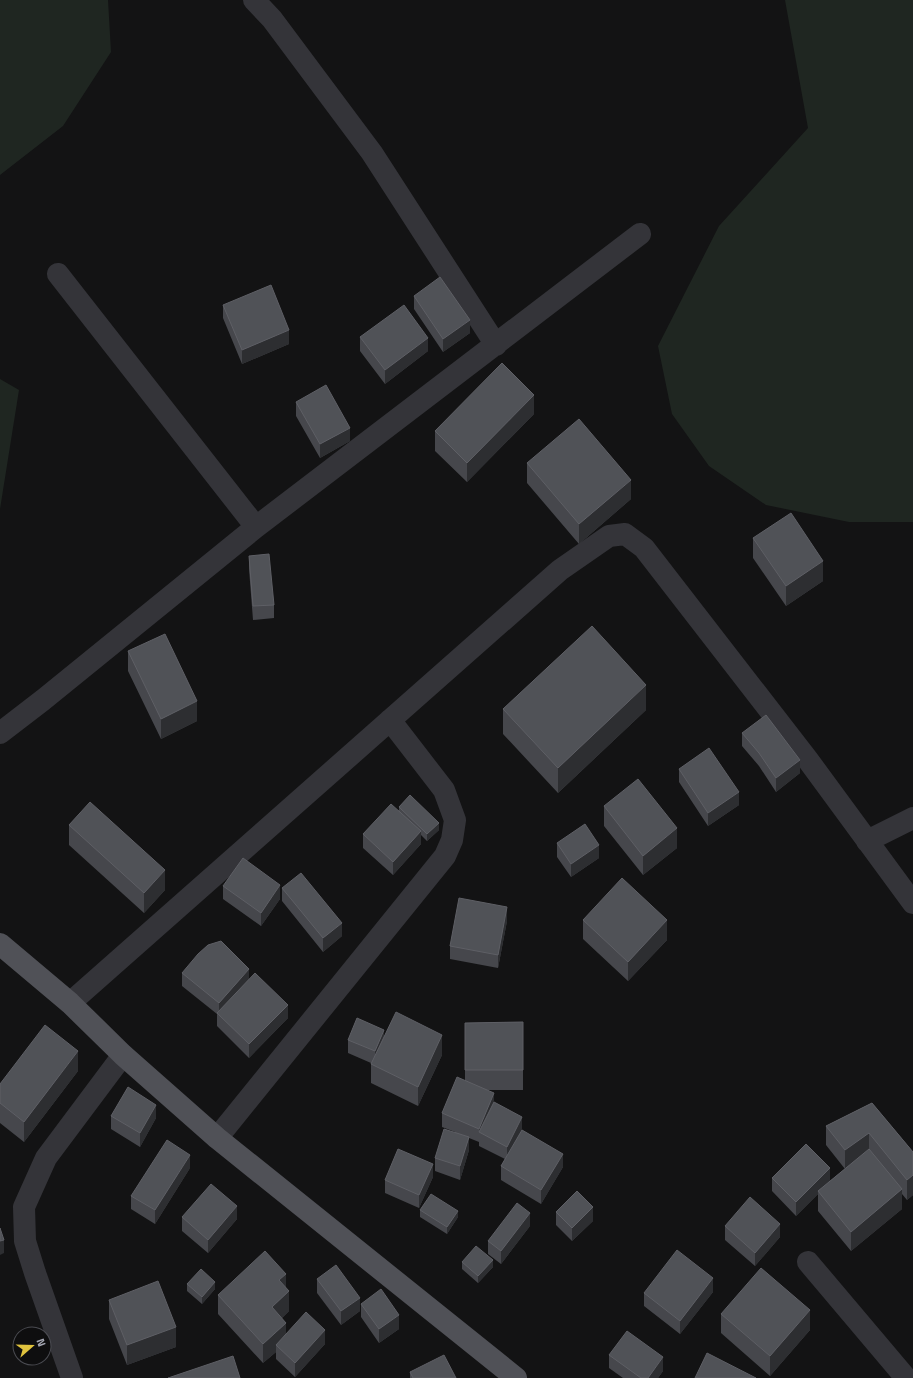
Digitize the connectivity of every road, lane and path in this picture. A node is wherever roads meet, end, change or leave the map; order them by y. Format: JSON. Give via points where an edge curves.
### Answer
{"nodes":[{"id":1,"x":254,"y":0,"type":"edge"},
{"id":2,"x":640,"y":234,"type":"dead end"},
{"id":3,"x":58,"y":274,"type":"dead end"},
{"id":4,"x":496,"y":344,"type":"junction"},
{"id":5,"x":256,"y":527,"type":"junction"},
{"id":6,"x":390,"y":720,"type":"junction"},
{"id":7,"x":0,"y":733,"type":"edge"},
{"id":8,"x":913,"y":818,"type":"edge"},
{"id":9,"x":868,"y":841,"type":"junction"},
{"id":10,"x":913,"y":903,"type":"edge"},
{"id":11,"x":0,"y":944,"type":"edge"},
{"id":12,"x":70,"y":1004,"type":"junction"},
{"id":13,"x":123,"y":1054,"type":"junction"},
{"id":14,"x":217,"y":1138,"type":"junction"},
{"id":15,"x":808,"y":1262,"type":"dead end"},
{"id":16,"x":72,"y":1378,"type":"edge"},
{"id":17,"x":516,"y":1378,"type":"edge"},
{"id":18,"x":906,"y":1378,"type":"edge"}],
"edges":[{"from":1,"to":4,"type":"street","via":[[272,19],[372,153]]},
{"from":2,"to":4,"type":"street"},
{"from":3,"to":5,"type":"street"},
{"from":4,"to":5,"type":"street"},
{"from":5,"to":7,"type":"street"},
{"from":6,"to":9,"type":"street","via":[[560,570],[609,536],[625,534],[644,548]]},
{"from":6,"to":12,"type":"street"},
{"from":6,"to":14,"type":"street","via":[[444,790],[454,820],[452,840],[445,856]]},
{"from":8,"to":9,"type":"street"},
{"from":9,"to":10,"type":"street"},
{"from":11,"to":12,"type":"main road"},
{"from":12,"to":13,"type":"main road"},
{"from":13,"to":14,"type":"main road"},
{"from":13,"to":16,"type":"street","via":[[46,1158],[24,1207],[25,1241]]},
{"from":14,"to":17,"type":"main road"},
{"from":15,"to":18,"type":"street"}]}
